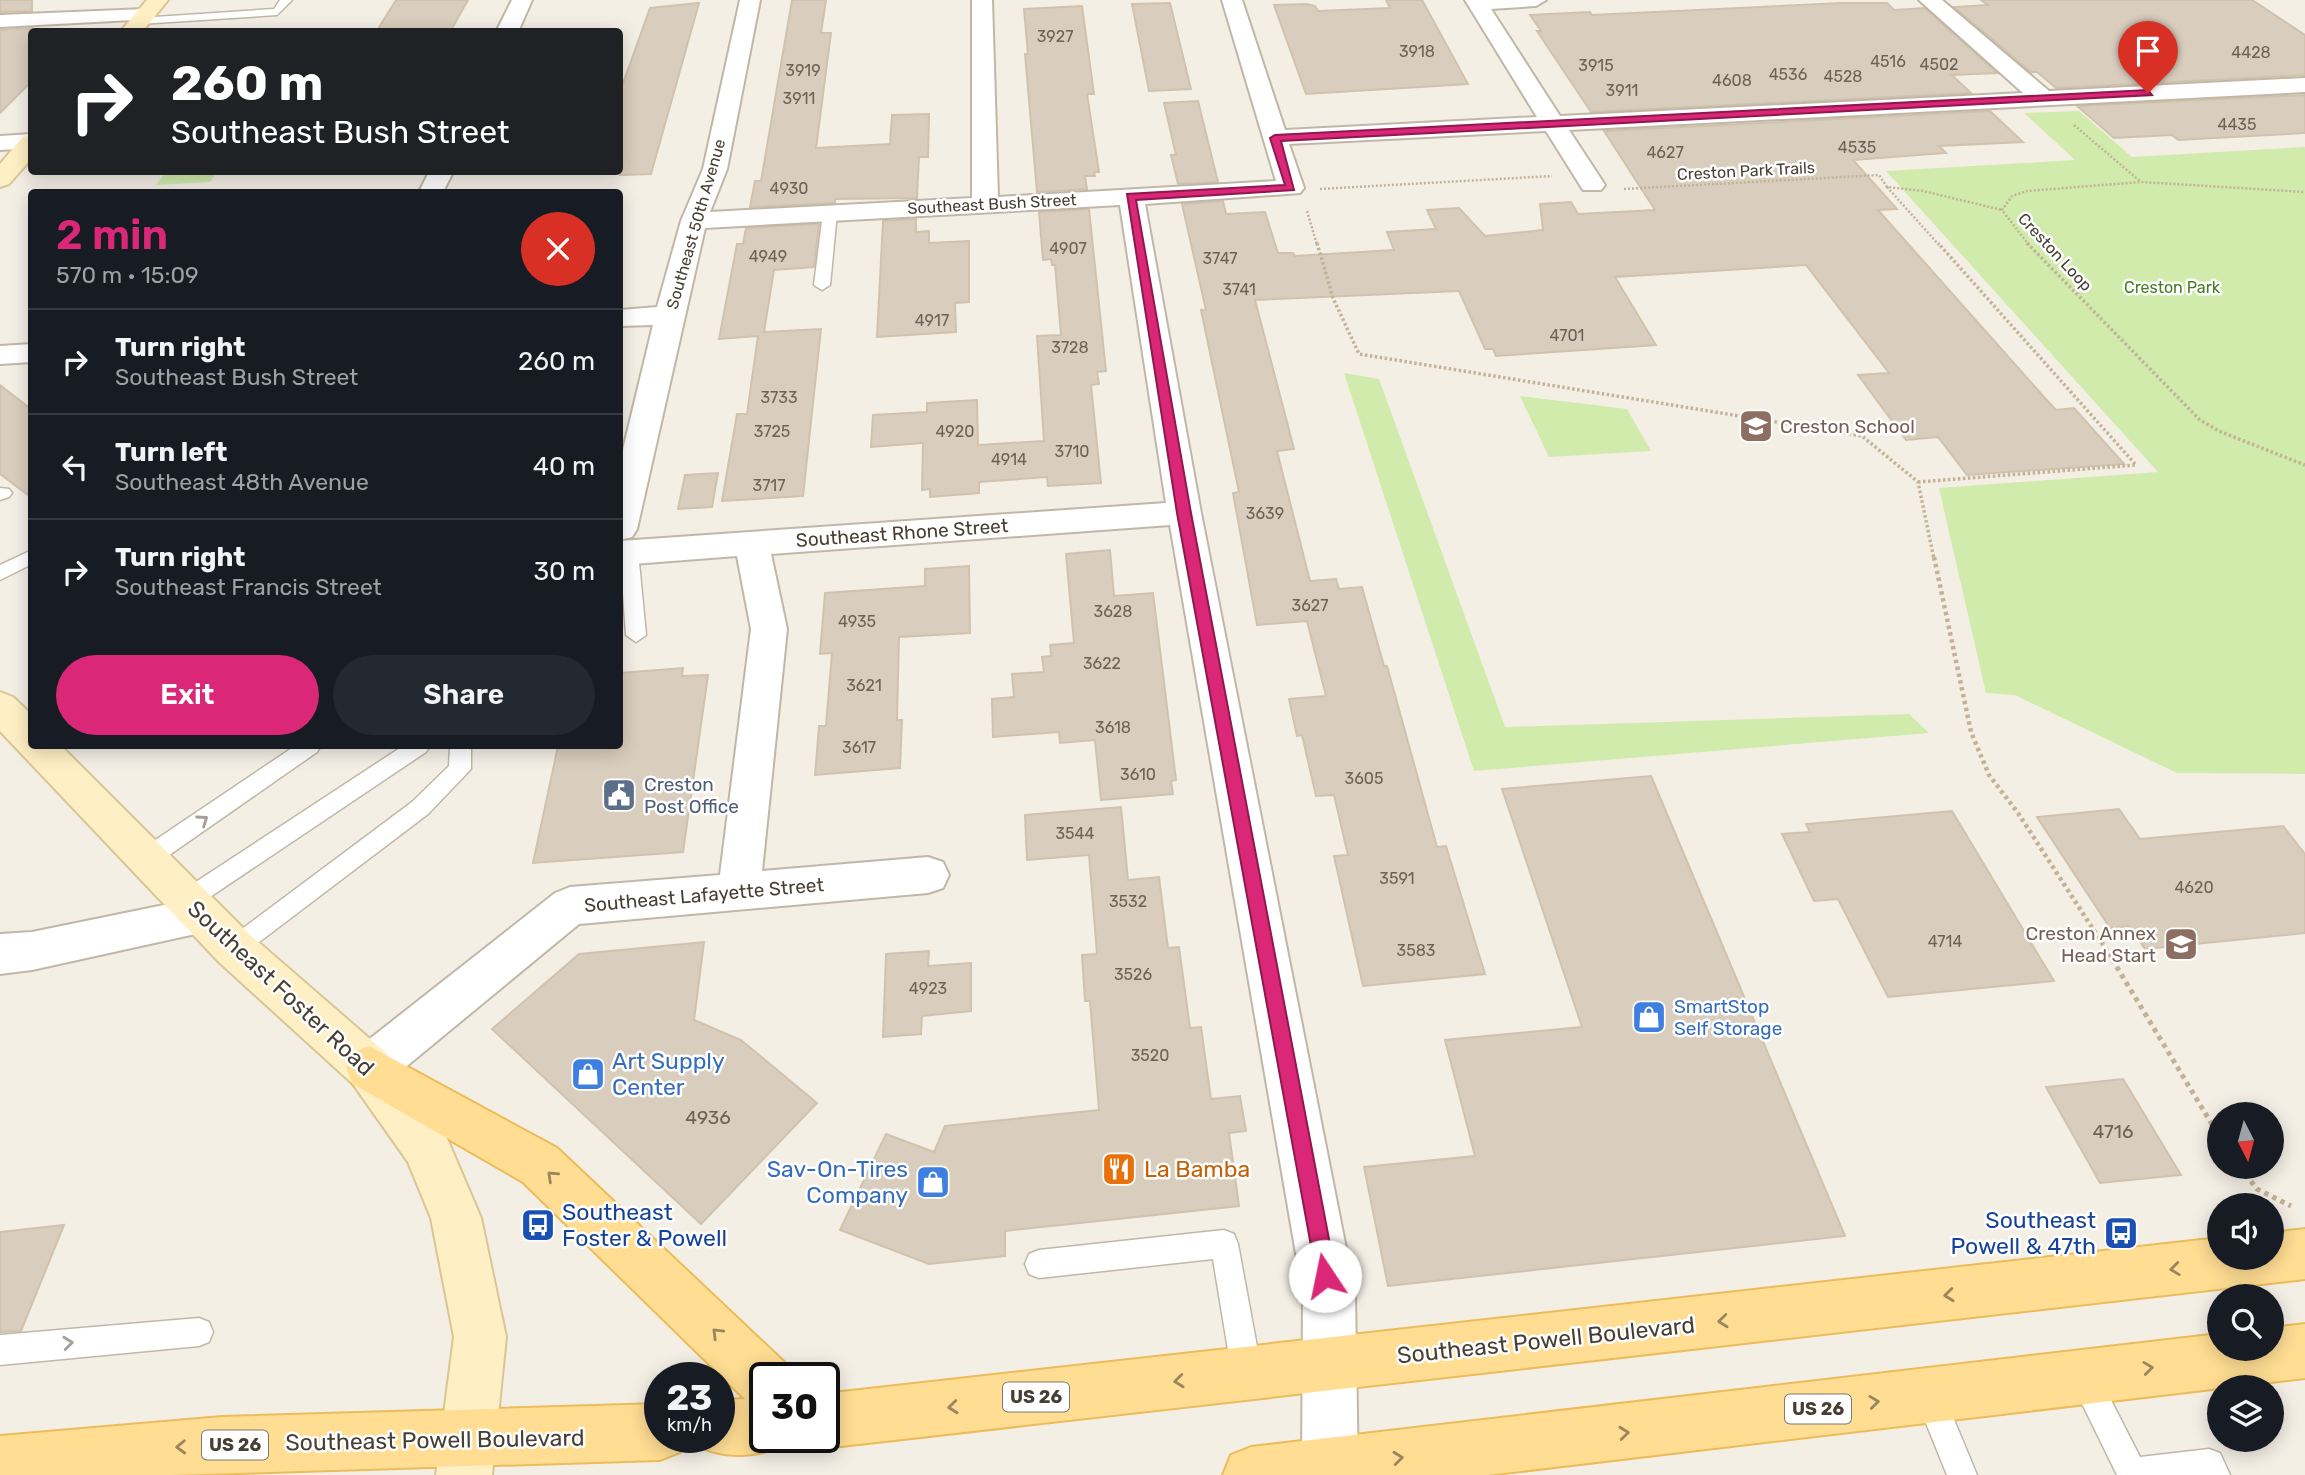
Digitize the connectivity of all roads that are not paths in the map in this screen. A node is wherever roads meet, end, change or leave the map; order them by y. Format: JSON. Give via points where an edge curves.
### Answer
{"nodes":[{"id":1,"x":286,"y":0,"type":"edge"},
{"id":2,"x":522,"y":0,"type":"edge"},
{"id":3,"x":750,"y":0,"type":"edge"},
{"id":4,"x":982,"y":0,"type":"edge"},
{"id":5,"x":1232,"y":0,"type":"edge"},
{"id":6,"x":1536,"y":0,"type":"edge"},
{"id":7,"x":1929,"y":0,"type":"edge"},
{"id":8,"x":1476,"y":1,"type":"edge"},
{"id":9,"x":143,"y":17,"type":"edge"},
{"id":10,"x":0,"y":21,"type":"edge"},
{"id":11,"x":509,"y":28,"type":"edge"},
{"id":12,"x":2305,"y":85,"type":"edge"},
{"id":13,"x":2044,"y":99,"type":"junction"},
{"id":14,"x":1553,"y":124,"type":"junction"},
{"id":15,"x":1275,"y":138,"type":"junction"},
{"id":16,"x":28,"y":142,"type":"edge"},
{"id":17,"x":0,"y":143,"type":"edge"},
{"id":18,"x":28,"y":147,"type":"edge"},
{"id":19,"x":0,"y":179,"type":"edge"},
{"id":20,"x":1589,"y":180,"type":"road end"},
{"id":21,"x":1130,"y":197,"type":"junction"},
{"id":22,"x":985,"y":205,"type":"junction"},
{"id":23,"x":830,"y":213,"type":"junction"},
{"id":24,"x":694,"y":221,"type":"junction"},
{"id":25,"x":822,"y":285,"type":"dead end"},
{"id":26,"x":669,"y":315,"type":"junction"},
{"id":27,"x":623,"y":318,"type":"edge"},
{"id":28,"x":28,"y":353,"type":"edge"},
{"id":29,"x":0,"y":355,"type":"edge"},
{"id":30,"x":1184,"y":513,"type":"junction"},
{"id":31,"x":623,"y":544,"type":"edge"},
{"id":32,"x":752,"y":544,"type":"junction"},
{"id":33,"x":28,"y":558,"type":"edge"},
{"id":34,"x":0,"y":573,"type":"edge"},
{"id":35,"x":636,"y":635,"type":"dead end"},
{"id":36,"x":45,"y":749,"type":"edge"},
{"id":37,"x":306,"y":749,"type":"edge"},
{"id":38,"x":415,"y":749,"type":"edge"},
{"id":39,"x":461,"y":749,"type":"edge"},
{"id":40,"x":147,"y":858,"type":"junction"},
{"id":41,"x":928,"y":875,"type":"dead end"},
{"id":42,"x":739,"y":892,"type":"junction"},
{"id":43,"x":195,"y":908,"type":"junction"},
{"id":44,"x":234,"y":948,"type":"junction"},
{"id":45,"x":0,"y":954,"type":"edge"},
{"id":46,"x":369,"y":1068,"type":"junction"},
{"id":47,"x":2305,"y":1254,"type":"edge"},
{"id":48,"x":2284,"y":1256,"type":"edge"},
{"id":49,"x":1039,"y":1264,"type":"dead end"},
{"id":50,"x":2207,"y":1265,"type":"edge"},
{"id":51,"x":199,"y":1332,"type":"dead end"},
{"id":52,"x":0,"y":1350,"type":"edge"},
{"id":53,"x":2305,"y":1351,"type":"edge"},
{"id":54,"x":1329,"y":1364,"type":"junction"},
{"id":55,"x":749,"y":1366,"type":"edge"},
{"id":56,"x":1247,"y":1374,"type":"junction"},
{"id":57,"x":2083,"y":1376,"type":"junction"},
{"id":58,"x":1930,"y":1394,"type":"junction"},
{"id":59,"x":840,"y":1419,"type":"edge"},
{"id":60,"x":644,"y":1434,"type":"edge"},
{"id":61,"x":467,"y":1457,"type":"edge"},
{"id":62,"x":0,"y":1464,"type":"edge"},
{"id":63,"x":1330,"y":1471,"type":"edge"},
{"id":64,"x":2133,"y":1474,"type":"edge"},
{"id":65,"x":1251,"y":1475,"type":"edge"},
{"id":66,"x":1962,"y":1475,"type":"edge"},
{"id":67,"x":2215,"y":1475,"type":"edge"}],
"edges":[{"from":1,"to":9,"type":"lane","via":[[277,12]]},
{"from":2,"to":11,"type":"street"},
{"from":3,"to":24,"type":"street","name":"Southeast 50th Avenue","via":[[715,169]]},
{"from":4,"to":22,"type":"street"},
{"from":5,"to":15,"type":"street"},
{"from":6,"to":8,"type":"street"},
{"from":7,"to":13,"type":"street"},
{"from":8,"to":14,"type":"street"},
{"from":9,"to":10,"type":"street"},
{"from":12,"to":13,"type":"street"},
{"from":13,"to":14,"type":"street"},
{"from":14,"to":15,"type":"street"},
{"from":14,"to":20,"type":"street"},
{"from":15,"to":21,"type":"street","name":"Southeast Bush Street","via":[[1291,188]]},
{"from":16,"to":17,"type":"street"},
{"from":18,"to":19,"type":"main road"},
{"from":21,"to":22,"type":"street","name":"Southeast Bush Street"},
{"from":21,"to":30,"type":"street"},
{"from":22,"to":23,"type":"street","name":"Southeast Bush Street"},
{"from":23,"to":24,"type":"street","name":"Southeast Bush Street"},
{"from":23,"to":25,"type":"lane"},
{"from":24,"to":26,"type":"street","name":"Southeast 50th Avenue"},
{"from":26,"to":27,"type":"street"},
{"from":26,"to":31,"type":"street","name":"Southeast 50th Avenue"},
{"from":28,"to":29,"type":"street"},
{"from":30,"to":32,"type":"street","name":"Southeast Rhone Street"},
{"from":30,"to":54,"type":"street","via":[[1329,1294]]},
{"from":31,"to":32,"type":"street","name":"Southeast Rhone Street"},
{"from":31,"to":35,"type":"lane"},
{"from":32,"to":42,"type":"street","via":[[769,629]]},
{"from":33,"to":34,"type":"lane"},
{"from":36,"to":40,"type":"main road","name":"Southeast Foster Road"},
{"from":40,"to":37,"type":"lane","one_way":true},
{"from":38,"to":43,"type":"lane"},
{"from":39,"to":44,"type":"lane","via":[[460,769],[420,808]]},
{"from":40,"to":43,"type":"main road","name":"Southeast Foster Road"},
{"from":41,"to":42,"type":"street","name":"Southeast Lafayette Street"},
{"from":42,"to":46,"type":"street","name":"Southeast Lafayette Street","via":[[570,906]]},
{"from":43,"to":44,"type":"main road","name":"Southeast Foster Road"},
{"from":43,"to":45,"type":"street","via":[[32,951]]},
{"from":44,"to":46,"type":"main road","name":"Southeast Foster Road"},
{"from":55,"to":46,"type":"main road","one_way":true,"via":[[540,1165]]},
{"from":46,"to":61,"type":"main road","name":"Southeast Foster Road","via":[[426,1146],[456,1218],[480,1337]]},
{"from":47,"to":48,"type":"main road","name":"Southeast Powell Boulevard","number":"US 26"},
{"from":49,"to":56,"type":"lane","via":[[1223,1244]]},
{"from":50,"to":54,"type":"main road","name":"Southeast Powell Boulevard","number":"US 26","one_way":true},
{"from":52,"to":51,"type":"lane","one_way":true},
{"from":57,"to":53,"type":"main road","number":"US 26","one_way":true},
{"from":54,"to":56,"type":"main road","name":"Southeast Powell Boulevard","number":"US 26"},
{"from":54,"to":63,"type":"street"},
{"from":56,"to":59,"type":"main road","name":"Southeast Powell Boulevard","number":"US 26","one_way":true},
{"from":57,"to":58,"type":"main road","number":"US 26"},
{"from":57,"to":64,"type":"lane"},
{"from":63,"to":58,"type":"main road","number":"US 26","one_way":true},
{"from":58,"to":66,"type":"lane"},
{"from":60,"to":61,"type":"main road","name":"Southeast Powell Boulevard","number":"US 26"},
{"from":61,"to":62,"type":"main road","name":"Southeast Powell Boulevard","number":"US 26","one_way":true,"via":[[159,1448]]},
{"from":63,"to":65,"type":"main road","number":"US 26"},
{"from":64,"to":67,"type":"lane","via":[[2209,1464]]}]}
